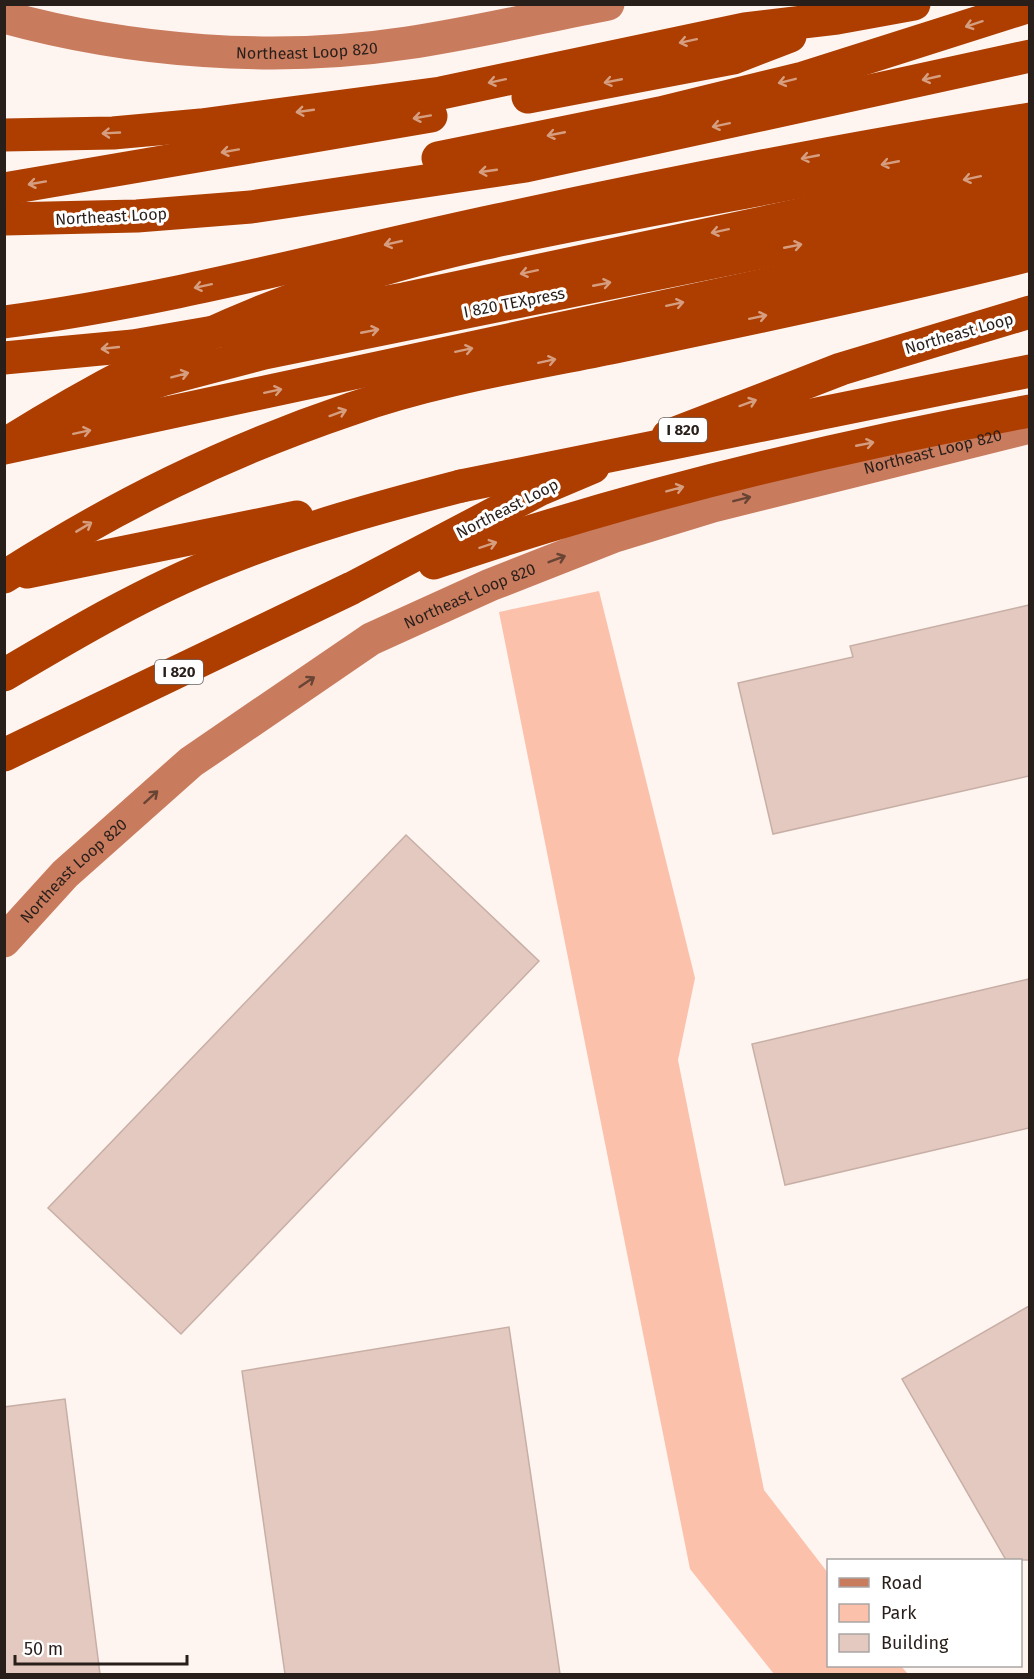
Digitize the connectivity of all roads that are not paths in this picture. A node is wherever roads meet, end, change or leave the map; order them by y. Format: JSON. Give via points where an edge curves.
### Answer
{"nodes":[{"id":1,"x":608,"y":4,"type":"edge"},
{"id":2,"x":914,"y":4,"type":"edge"},
{"id":3,"x":1029,"y":6,"type":"edge"},
{"id":4,"x":4,"y":17,"type":"edge"},
{"id":5,"x":837,"y":18,"type":"junction"},
{"id":6,"x":1029,"y":56,"type":"edge"},
{"id":7,"x":1029,"y":118,"type":"edge"},
{"id":8,"x":4,"y":135,"type":"edge"},
{"id":9,"x":1029,"y":135,"type":"edge"},
{"id":10,"x":1029,"y":166,"type":"edge"},
{"id":11,"x":372,"y":187,"type":"junction"},
{"id":12,"x":4,"y":189,"type":"edge"},
{"id":13,"x":1029,"y":198,"type":"edge"},
{"id":14,"x":4,"y":219,"type":"edge"},
{"id":15,"x":1029,"y":228,"type":"edge"},
{"id":16,"x":1029,"y":255,"type":"edge"},
{"id":17,"x":1029,"y":312,"type":"edge"},
{"id":18,"x":4,"y":322,"type":"edge"},
{"id":19,"x":4,"y":358,"type":"edge"},
{"id":20,"x":1029,"y":371,"type":"edge"},
{"id":21,"x":1029,"y":411,"type":"edge"},
{"id":22,"x":1029,"y":427,"type":"edge"},
{"id":23,"x":4,"y":433,"type":"edge"},
{"id":24,"x":4,"y":447,"type":"edge"},
{"id":25,"x":461,"y":486,"type":"junction"},
{"id":26,"x":4,"y":577,"type":"edge"},
{"id":27,"x":352,"y":588,"type":"junction"},
{"id":28,"x":4,"y":675,"type":"edge"},
{"id":29,"x":4,"y":755,"type":"edge"},
{"id":30,"x":4,"y":941,"type":"edge"}],
"edges":[{"from":1,"to":4,"type":"main road","name":"Northeast Loop 820","via":[[406,43],[304,52],[162,47]]},
{"from":2,"to":5,"type":"highway"},
{"from":3,"to":11,"type":"highway","one_way":true,"via":[[803,78],[660,113],[403,165]]},
{"from":5,"to":8,"type":"highway","one_way":true,"via":[[745,29],[441,93],[201,125],[113,133]]},
{"from":5,"to":12,"type":"highway","one_way":true,"via":[[733,58]]},
{"from":6,"to":11,"type":"highway","name":"Northeast Loop","one_way":true,"via":[[526,166]]},
{"from":7,"to":18,"type":"highway","one_way":true,"via":[[897,140],[500,219],[101,307]]},
{"from":9,"to":24,"type":"highway","one_way":true,"bridge":true,"via":[[502,239],[399,264],[269,308],[192,341],[82,399]]},
{"from":10,"to":19,"type":"highway","name":"I 820 TEXpress","one_way":true,"via":[[404,299],[133,346]]},
{"from":11,"to":14,"type":"highway","name":"Northeast Loop","via":[[251,207],[137,216]]},
{"from":23,"to":13,"type":"highway","name":"I 820 TEXpress","one_way":true,"via":[[165,379],[264,352]]},
{"from":24,"to":15,"type":"highway","one_way":true},
{"from":26,"to":16,"type":"highway","one_way":true,"via":[[145,493],[240,450],[353,408],[453,380],[888,290]]},
{"from":27,"to":17,"type":"highway","name":"Northeast Loop","number":"I 820","one_way":true,"via":[[541,489],[740,406],[873,359]]},
{"from":20,"to":25,"type":"highway","bridge":true},
{"from":27,"to":21,"type":"highway","one_way":true,"via":[[601,509],[710,479],[817,453]]},
{"from":30,"to":22,"type":"main road","name":"Northeast Loop 820","one_way":true,"via":[[65,874],[191,762],[371,639],[490,585],[615,536],[713,506]]},
{"from":25,"to":26,"type":"highway"},
{"from":25,"to":28,"type":"highway","via":[[346,518],[222,561],[104,617]]},
{"from":27,"to":29,"type":"highway","name":"Northeast Loop","number":"I 820"}]}
